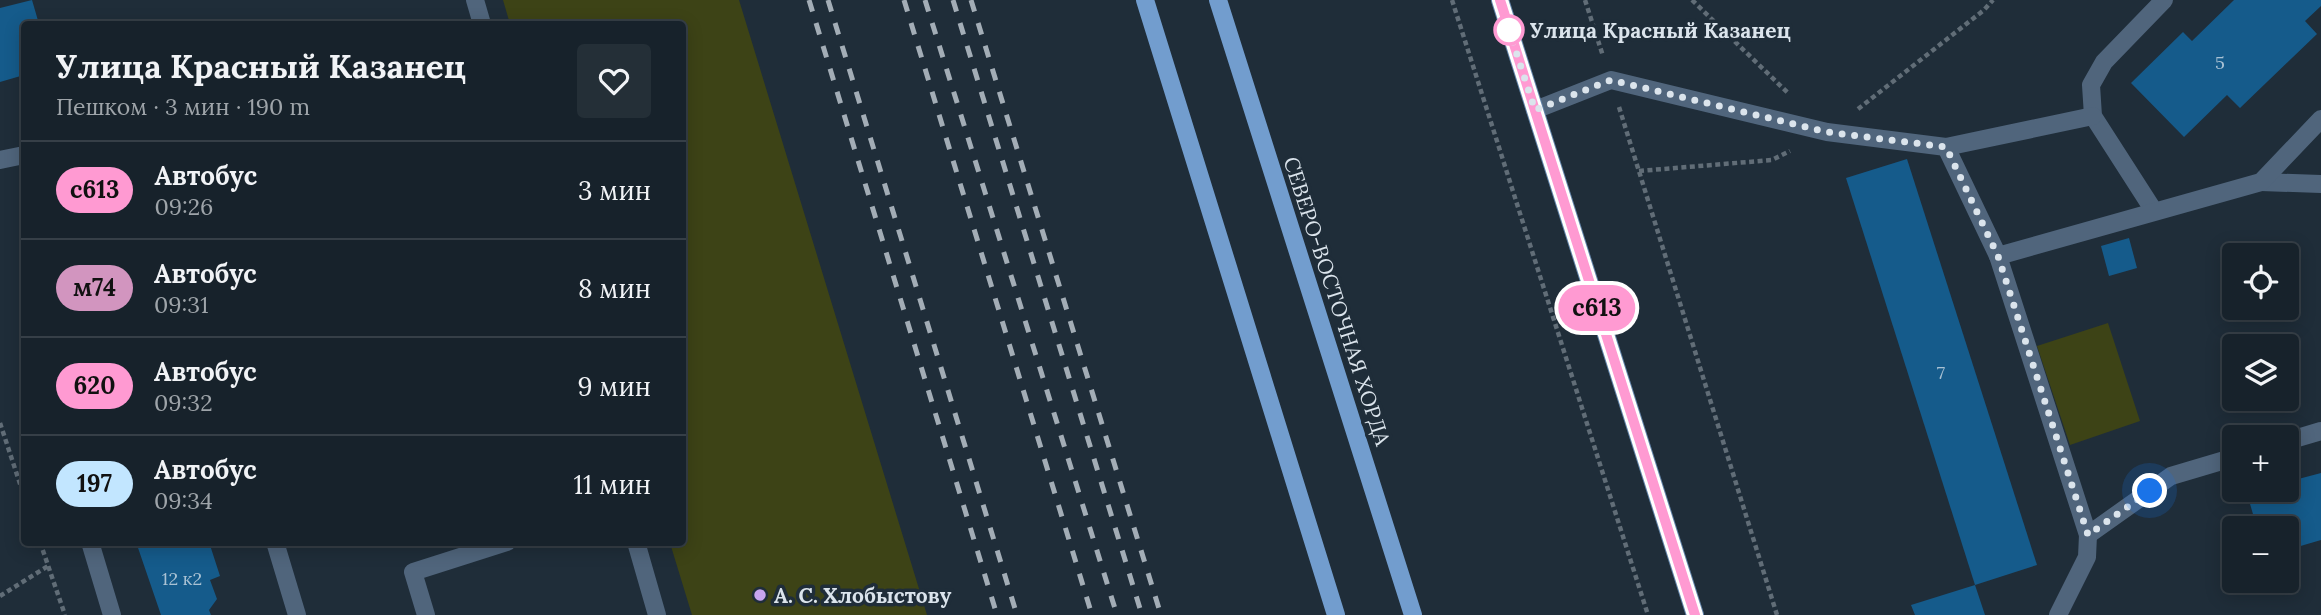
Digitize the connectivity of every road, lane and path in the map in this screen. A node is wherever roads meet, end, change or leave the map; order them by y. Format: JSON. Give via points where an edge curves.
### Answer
{"nodes":[{"id":1,"x":475,"y":0,"type":"edge"},
{"id":2,"x":1145,"y":0,"type":"edge"},
{"id":3,"x":1218,"y":0,"type":"edge"},
{"id":4,"x":1452,"y":0,"type":"edge"},
{"id":5,"x":1500,"y":0,"type":"edge"},
{"id":6,"x":1585,"y":0,"type":"edge"},
{"id":7,"x":1692,"y":0,"type":"edge"},
{"id":8,"x":1993,"y":0,"type":"edge"},
{"id":9,"x":2164,"y":0,"type":"edge"},
{"id":10,"x":481,"y":21,"type":"edge"},
{"id":11,"x":1611,"y":80,"type":"junction"},
{"id":12,"x":1789,"y":95,"type":"dead end"},
{"id":13,"x":1535,"y":110,"type":"junction"},
{"id":14,"x":2093,"y":116,"type":"junction"},
{"id":15,"x":2321,"y":119,"type":"edge"},
{"id":16,"x":1827,"y":132,"type":"junction"},
{"id":17,"x":1946,"y":147,"type":"junction"},
{"id":18,"x":21,"y":156,"type":"edge"},
{"id":19,"x":0,"y":160,"type":"edge"},
{"id":20,"x":1639,"y":171,"type":"junction"},
{"id":21,"x":2261,"y":182,"type":"junction"},
{"id":22,"x":2321,"y":184,"type":"edge"},
{"id":23,"x":2154,"y":211,"type":"junction"},
{"id":24,"x":1998,"y":256,"type":"junction"},
{"id":25,"x":0,"y":423,"type":"edge"},
{"id":26,"x":2321,"y":431,"type":"edge"},
{"id":27,"x":2299,"y":437,"type":"edge"},
{"id":28,"x":2222,"y":461,"type":"edge"},
{"id":29,"x":21,"y":487,"type":"edge"},
{"id":30,"x":2088,"y":535,"type":"junction"},
{"id":31,"x":41,"y":546,"type":"edge"},
{"id":32,"x":91,"y":546,"type":"edge"},
{"id":33,"x":276,"y":546,"type":"edge"},
{"id":34,"x":494,"y":546,"type":"edge"},
{"id":35,"x":637,"y":546,"type":"edge"},
{"id":36,"x":48,"y":566,"type":"junction"},
{"id":37,"x":0,"y":596,"type":"edge"},
{"id":38,"x":65,"y":615,"type":"edge"},
{"id":39,"x":111,"y":615,"type":"edge"},
{"id":40,"x":298,"y":615,"type":"edge"},
{"id":41,"x":426,"y":615,"type":"edge"},
{"id":42,"x":657,"y":615,"type":"edge"},
{"id":43,"x":1336,"y":615,"type":"edge"},
{"id":44,"x":1413,"y":615,"type":"edge"},
{"id":45,"x":1648,"y":615,"type":"edge"},
{"id":46,"x":1695,"y":615,"type":"edge"},
{"id":47,"x":1777,"y":615,"type":"edge"},
{"id":48,"x":2058,"y":615,"type":"edge"}],
"edges":[{"from":1,"to":10,"type":"street"},
{"from":2,"to":43,"type":"main road"},
{"from":3,"to":44,"type":"main road","name":"СЕВЕРО-ВОСТОЧНАЯ ХОРДА"},
{"from":4,"to":45,"type":"path"},
{"from":5,"to":13,"type":"street"},
{"from":6,"to":11,"type":"path"},
{"from":7,"to":12,"type":"path"},
{"from":8,"to":16,"type":"path"},
{"from":9,"to":14,"type":"street","via":[[2104,62],[2091,85]]},
{"from":11,"to":13,"type":"street"},
{"from":11,"to":16,"type":"street"},
{"from":11,"to":20,"type":"path"},
{"from":13,"to":46,"type":"street"},
{"from":14,"to":17,"type":"street"},
{"from":14,"to":23,"type":"street"},
{"from":15,"to":21,"type":"street"},
{"from":16,"to":17,"type":"street"},
{"from":16,"to":20,"type":"path","via":[[1772,160]]},
{"from":17,"to":24,"type":"street"},
{"from":18,"to":19,"type":"street"},
{"from":20,"to":47,"type":"path"},
{"from":21,"to":22,"type":"street"},
{"from":21,"to":23,"type":"street"},
{"from":23,"to":24,"type":"street"},
{"from":24,"to":30,"type":"street"},
{"from":25,"to":29,"type":"path"},
{"from":26,"to":27,"type":"street"},
{"from":28,"to":30,"type":"street","via":[[2171,476]]},
{"from":30,"to":48,"type":"street","via":[[2087,557]]},
{"from":31,"to":36,"type":"path"},
{"from":32,"to":39,"type":"street"},
{"from":33,"to":40,"type":"street"},
{"from":34,"to":41,"type":"street","via":[[413,572]]},
{"from":35,"to":42,"type":"street"},
{"from":36,"to":37,"type":"path"},
{"from":36,"to":38,"type":"path"}]}
